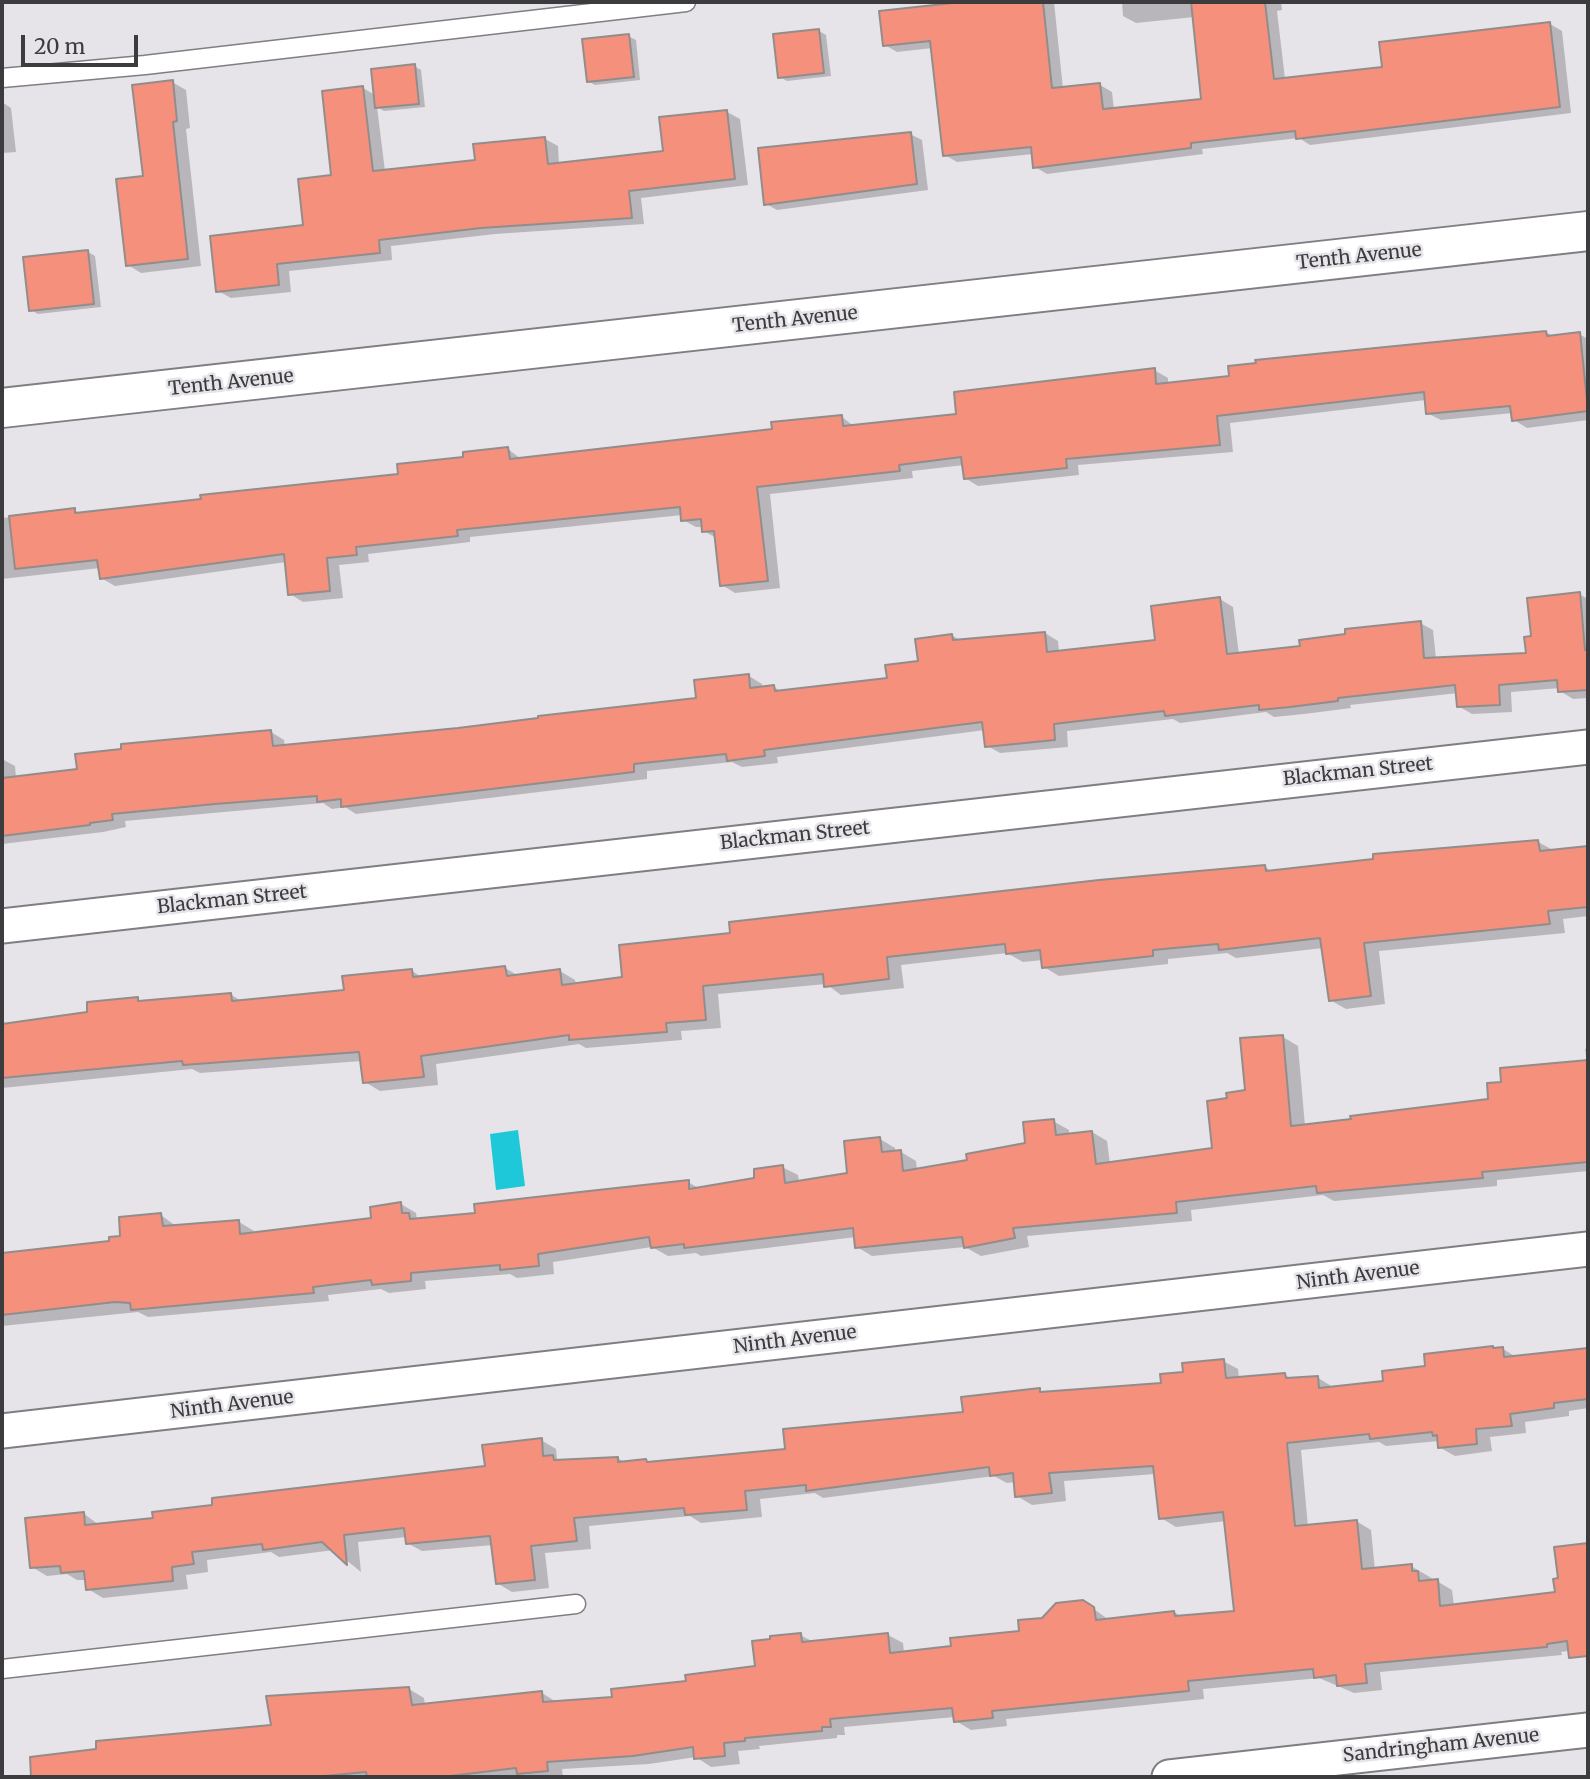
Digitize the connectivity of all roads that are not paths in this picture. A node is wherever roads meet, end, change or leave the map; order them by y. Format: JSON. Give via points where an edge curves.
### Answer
{"nodes":[{"id":1,"x":686,"y":2,"type":"edge"},
{"id":2,"x":2,"y":78,"type":"edge"},
{"id":3,"x":1588,"y":231,"type":"edge"},
{"id":4,"x":2,"y":408,"type":"edge"},
{"id":5,"x":1588,"y":747,"type":"edge"},
{"id":6,"x":2,"y":926,"type":"edge"},
{"id":7,"x":1588,"y":1249,"type":"edge"},
{"id":8,"x":2,"y":1432,"type":"edge"},
{"id":9,"x":576,"y":1604,"type":"dead end"},
{"id":10,"x":2,"y":1670,"type":"edge"},
{"id":11,"x":1588,"y":1730,"type":"edge"},
{"id":12,"x":1169,"y":1777,"type":"edge"}],
"edges":[{"from":1,"to":2,"type":"lane"},
{"from":3,"to":4,"type":"main road","name":"Tenth Avenue"},
{"from":5,"to":6,"type":"street","name":"Blackman Street"},
{"from":7,"to":8,"type":"street","name":"Ninth Avenue"},
{"from":9,"to":10,"type":"lane"},
{"from":11,"to":12,"type":"street","name":"Sandringham Avenue"}]}
